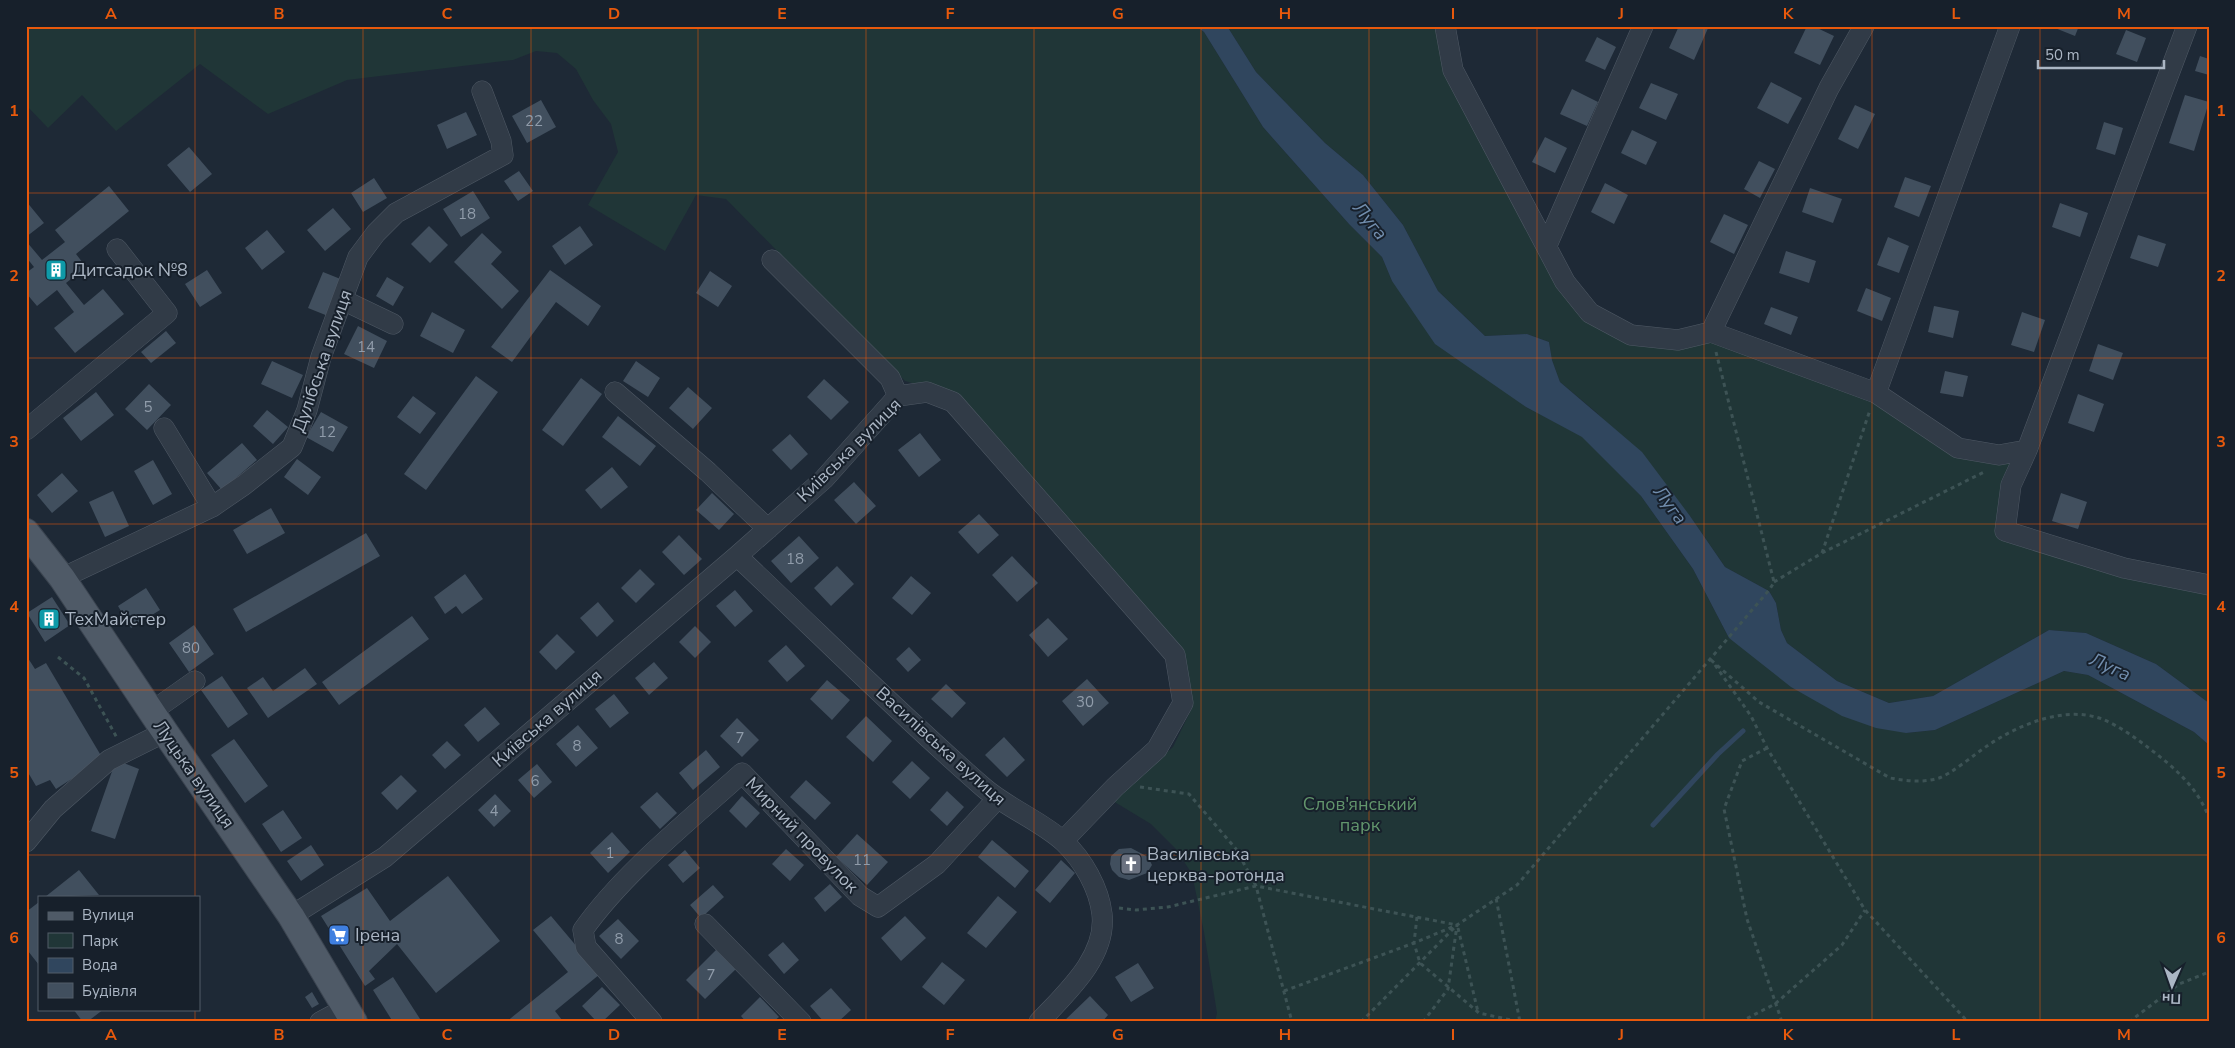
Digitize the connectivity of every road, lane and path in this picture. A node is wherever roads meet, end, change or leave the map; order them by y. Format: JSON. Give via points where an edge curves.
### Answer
{"nodes":[{"id":1,"x":1445,"y":26,"type":"edge"},
{"id":2,"x":1644,"y":26,"type":"edge"},
{"id":3,"x":1864,"y":26,"type":"edge"},
{"id":4,"x":2010,"y":26,"type":"edge"},
{"id":5,"x":2187,"y":26,"type":"edge"},
{"id":6,"x":482,"y":91,"type":"dead end"},
{"id":7,"x":1547,"y":245,"type":"junction"},
{"id":8,"x":117,"y":249,"type":"dead end"},
{"id":9,"x":772,"y":260,"type":"dead end"},
{"id":10,"x":344,"y":300,"type":"junction"},
{"id":11,"x":393,"y":324,"type":"dead end"},
{"id":12,"x":1711,"y":332,"type":"junction"},
{"id":13,"x":615,"y":392,"type":"dead end"},
{"id":14,"x":1876,"y":393,"type":"junction"},
{"id":15,"x":898,"y":396,"type":"junction"},
{"id":16,"x":164,"y":428,"type":"dead end"},
{"id":17,"x":26,"y":430,"type":"edge"},
{"id":18,"x":2027,"y":450,"type":"junction"},
{"id":19,"x":1991,"y":468,"type":"dead end"},
{"id":20,"x":212,"y":507,"type":"junction"},
{"id":21,"x":768,"y":529,"type":"junction"},
{"id":22,"x":26,"y":532,"type":"edge"},
{"id":23,"x":1822,"y":553,"type":"junction"},
{"id":24,"x":737,"y":556,"type":"junction"},
{"id":25,"x":62,"y":578,"type":"junction"},
{"id":26,"x":1774,"y":582,"type":"junction"},
{"id":27,"x":2209,"y":585,"type":"edge"},
{"id":28,"x":58,"y":657,"type":"dead end"},
{"id":29,"x":1711,"y":660,"type":"junction"},
{"id":30,"x":195,"y":681,"type":"dead end"},
{"id":31,"x":158,"y":722,"type":"junction"},
{"id":32,"x":1767,"y":748,"type":"junction"},
{"id":33,"x":126,"y":752,"type":"junction"},
{"id":34,"x":1118,"y":784,"type":"junction"},
{"id":35,"x":997,"y":799,"type":"junction"},
{"id":36,"x":2209,"y":818,"type":"edge"},
{"id":37,"x":1063,"y":841,"type":"junction"},
{"id":38,"x":26,"y":842,"type":"edge"},
{"id":39,"x":1256,"y":886,"type":"junction"},
{"id":40,"x":1496,"y":898,"type":"junction"},
{"id":41,"x":1116,"y":908,"type":"dead end"},
{"id":42,"x":1865,"y":910,"type":"junction"},
{"id":43,"x":291,"y":916,"type":"junction"},
{"id":44,"x":1417,"y":917,"type":"junction"},
{"id":45,"x":705,"y":924,"type":"dead end"},
{"id":46,"x":1457,"y":925,"type":"junction"},
{"id":47,"x":1414,"y":944,"type":"junction"},
{"id":48,"x":1420,"y":963,"type":"junction"},
{"id":49,"x":2209,"y":972,"type":"edge"},
{"id":50,"x":1448,"y":989,"type":"junction"},
{"id":51,"x":1284,"y":991,"type":"junction"},
{"id":52,"x":1775,"y":1004,"type":"junction"},
{"id":53,"x":1479,"y":1013,"type":"junction"},
{"id":54,"x":350,"y":1015,"type":"edge"},
{"id":55,"x":320,"y":1022,"type":"edge"},
{"id":56,"x":652,"y":1022,"type":"edge"},
{"id":57,"x":801,"y":1022,"type":"edge"},
{"id":58,"x":1039,"y":1022,"type":"edge"},
{"id":59,"x":1292,"y":1022,"type":"edge"},
{"id":60,"x":1361,"y":1022,"type":"edge"},
{"id":61,"x":1423,"y":1022,"type":"edge"},
{"id":62,"x":1740,"y":1022,"type":"edge"},
{"id":63,"x":1782,"y":1022,"type":"edge"},
{"id":64,"x":1968,"y":1022,"type":"edge"},
{"id":65,"x":2129,"y":1022,"type":"edge"}],
"edges":[{"from":1,"to":7,"type":"street","via":[[1453,70]]},
{"from":2,"to":7,"type":"street"},
{"from":3,"to":12,"type":"street","via":[[1829,88]]},
{"from":4,"to":14,"type":"street"},
{"from":5,"to":18,"type":"street"},
{"from":6,"to":10,"type":"street","name":"Дулібська вулиця","via":[[503,155],[396,213],[358,258]]},
{"from":7,"to":12,"type":"street","via":[[1565,282],[1590,313],[1632,335],[1678,340]]},
{"from":8,"to":17,"type":"street","via":[[167,313]]},
{"from":9,"to":15,"type":"street","via":[[890,378]]},
{"from":10,"to":11,"type":"street"},
{"from":10,"to":20,"type":"street","name":"Дулібська вулиця","via":[[321,357],[307,410],[292,447]]},
{"from":12,"to":14,"type":"street"},
{"from":12,"to":26,"type":"path"},
{"from":13,"to":21,"type":"street"},
{"from":14,"to":18,"type":"street","via":[[1958,448],[1998,455]]},
{"from":14,"to":23,"type":"path"},
{"from":15,"to":21,"type":"street","name":"Київська вулиця","via":[[824,479]]},
{"from":15,"to":34,"type":"street","name":"Київська вулиця","via":[[927,392],[953,402],[1174,655],[1183,703],[1157,749]]},
{"from":16,"to":20,"type":"street"},
{"from":18,"to":27,"type":"street","via":[[2011,485],[2006,531],[2124,568]]},
{"from":19,"to":23,"type":"path"},
{"from":20,"to":25,"type":"street","name":"Дулібська вулиця"},
{"from":21,"to":24,"type":"street","name":"Київська вулиця"},
{"from":22,"to":25,"type":"main road","name":"Луцька вулиця"},
{"from":23,"to":26,"type":"path"},
{"from":24,"to":35,"type":"street","name":"Василівська вулиця","via":[[915,728]]},
{"from":24,"to":43,"type":"street","name":"Київська вулиця","via":[[385,857]]},
{"from":25,"to":31,"type":"main road","name":"Луцька вулиця"},
{"from":26,"to":29,"type":"path"},
{"from":28,"to":33,"type":"path","via":[[84,678]]},
{"from":29,"to":32,"type":"path","via":[[1751,716]]},
{"from":29,"to":36,"type":"path","via":[[1759,702],[1890,778],[1912,782],[1940,778],[2001,737],[2028,724],[2078,715],[2101,719],[2136,738],[2176,769],[2203,802]]},
{"from":29,"to":40,"type":"path","via":[[1517,884]]},
{"from":30,"to":31,"type":"street"},
{"from":31,"to":33,"type":"street"},
{"from":31,"to":43,"type":"main road","name":"Луцька вулиця"},
{"from":32,"to":42,"type":"path"},
{"from":32,"to":52,"type":"path","via":[[1742,762],[1724,809],[1747,919]]},
{"from":33,"to":38,"type":"street","via":[[109,760],[53,809]]},
{"from":34,"to":37,"type":"street","name":"Київська вулиця"},
{"from":34,"to":39,"type":"path","via":[[1189,794],[1236,849]]},
{"from":35,"to":37,"type":"street","name":"Василівська вулиця"},
{"from":35,"to":56,"type":"street","name":"Мирний провулок","via":[[937,864],[878,907],[860,896],[742,773],[652,854],[584,930],[586,947]]},
{"from":37,"to":58,"type":"street","name":"Василівська вулиця","via":[[1095,887],[1100,901],[1102,929],[1090,962]]},
{"from":39,"to":41,"type":"path","via":[[1168,907]]},
{"from":39,"to":44,"type":"path"},
{"from":39,"to":51,"type":"path"},
{"from":40,"to":46,"type":"path"},
{"from":40,"to":53,"type":"path","via":[[1520,1022]]},
{"from":42,"to":52,"type":"path","via":[[1842,945]]},
{"from":42,"to":64,"type":"path"},
{"from":43,"to":54,"type":"main road","name":"Луцька вулиця"},
{"from":44,"to":46,"type":"path"},
{"from":44,"to":47,"type":"path"},
{"from":45,"to":57,"type":"street"},
{"from":46,"to":47,"type":"path"},
{"from":46,"to":48,"type":"path"},
{"from":46,"to":50,"type":"path"},
{"from":46,"to":53,"type":"path"},
{"from":47,"to":48,"type":"path"},
{"from":47,"to":51,"type":"path"},
{"from":48,"to":50,"type":"path"},
{"from":48,"to":60,"type":"path"},
{"from":49,"to":65,"type":"path","via":[[2178,984]]},
{"from":50,"to":53,"type":"path"},
{"from":50,"to":61,"type":"path"},
{"from":51,"to":59,"type":"path"},
{"from":52,"to":62,"type":"path"},
{"from":52,"to":63,"type":"path"},
{"from":54,"to":55,"type":"street"}]}
